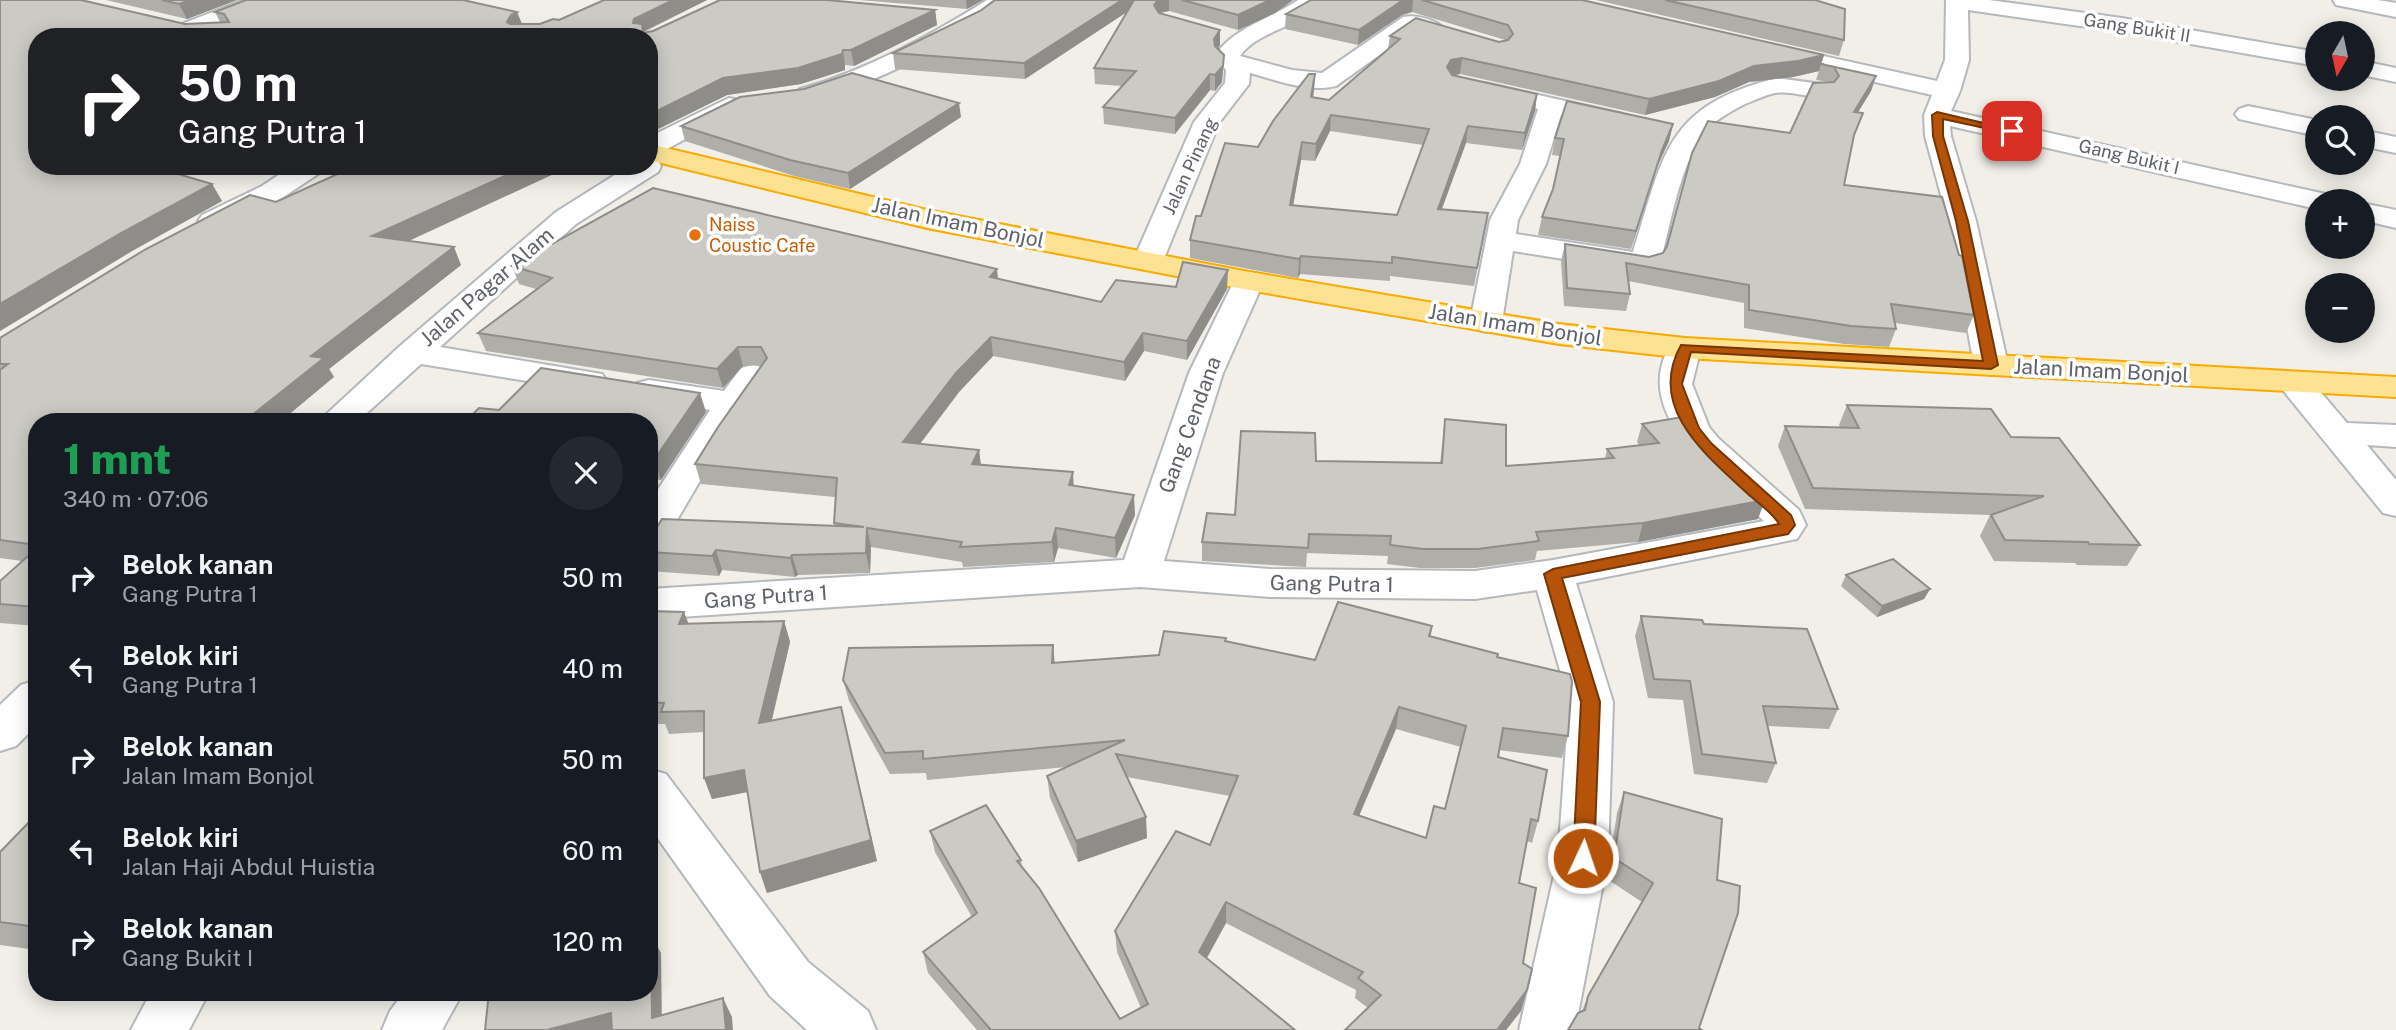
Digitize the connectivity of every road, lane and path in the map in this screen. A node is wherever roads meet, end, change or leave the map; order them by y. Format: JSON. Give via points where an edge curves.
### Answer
{"nodes":[{"id":1,"x":263,"y":0,"type":"edge"},
{"id":2,"x":1002,"y":0,"type":"edge"},
{"id":3,"x":1312,"y":0,"type":"edge"},
{"id":4,"x":2344,"y":0,"type":"edge"},
{"id":5,"x":1957,"y":1,"type":"edge"},
{"id":6,"x":2396,"y":10,"type":"edge"},
{"id":7,"x":933,"y":16,"type":"edge"},
{"id":8,"x":972,"y":19,"type":"junction"},
{"id":9,"x":167,"y":22,"type":"edge"},
{"id":10,"x":188,"y":28,"type":"edge"},
{"id":11,"x":194,"y":28,"type":"edge"},
{"id":12,"x":1462,"y":38,"type":"edge"},
{"id":13,"x":1229,"y":45,"type":"junction"},
{"id":14,"x":1750,"y":46,"type":"edge"},
{"id":15,"x":2305,"y":58,"type":"edge"},
{"id":16,"x":2375,"y":71,"type":"edge"},
{"id":17,"x":2396,"y":75,"type":"edge"},
{"id":18,"x":1459,"y":84,"type":"edge"},
{"id":19,"x":1820,"y":90,"type":"edge"},
{"id":20,"x":783,"y":98,"type":"edge"},
{"id":21,"x":755,"y":100,"type":"edge"},
{"id":22,"x":1942,"y":103,"type":"junction"},
{"id":23,"x":1552,"y":105,"type":"junction"},
{"id":24,"x":2248,"y":114,"type":"dead end"},
{"id":25,"x":1634,"y":123,"type":"edge"},
{"id":26,"x":2305,"y":126,"type":"edge"},
{"id":27,"x":1661,"y":129,"type":"edge"},
{"id":28,"x":1688,"y":135,"type":"junction"},
{"id":29,"x":2375,"y":141,"type":"edge"},
{"id":30,"x":2396,"y":145,"type":"edge"},
{"id":31,"x":658,"y":154,"type":"edge"},
{"id":32,"x":658,"y":159,"type":"edge"},
{"id":33,"x":298,"y":175,"type":"edge"},
{"id":34,"x":628,"y":175,"type":"edge"},
{"id":35,"x":2305,"y":197,"type":"edge"},
{"id":36,"x":2375,"y":214,"type":"edge"},
{"id":37,"x":2396,"y":219,"type":"edge"},
{"id":38,"x":183,"y":236,"type":"edge"},
{"id":39,"x":1499,"y":240,"type":"junction"},
{"id":40,"x":1148,"y":261,"type":"junction"},
{"id":41,"x":1249,"y":281,"type":"junction"},
{"id":42,"x":1486,"y":322,"type":"junction"},
{"id":43,"x":1685,"y":348,"type":"junction"},
{"id":44,"x":412,"y":353,"type":"junction"},
{"id":45,"x":1991,"y":365,"type":"junction"},
{"id":46,"x":753,"y":375,"type":"edge"},
{"id":47,"x":2294,"y":382,"type":"junction"},
{"id":48,"x":2396,"y":387,"type":"edge"},
{"id":49,"x":731,"y":403,"type":"junction"},
{"id":50,"x":346,"y":413,"type":"edge"},
{"id":51,"x":2336,"y":433,"type":"junction"},
{"id":52,"x":2396,"y":436,"type":"edge"},
{"id":53,"x":2396,"y":504,"type":"edge"},
{"id":54,"x":658,"y":520,"type":"edge"},
{"id":55,"x":1140,"y":573,"type":"junction"},
{"id":56,"x":1553,"y":574,"type":"junction"},
{"id":57,"x":658,"y":603,"type":"edge"},
{"id":58,"x":28,"y":706,"type":"edge"},
{"id":59,"x":0,"y":733,"type":"edge"},
{"id":60,"x":658,"y":801,"type":"edge"},
{"id":61,"x":177,"y":1001,"type":"edge"},
{"id":62,"x":430,"y":1001,"type":"edge"},
{"id":63,"x":159,"y":1030,"type":"edge"},
{"id":64,"x":410,"y":1030,"type":"edge"},
{"id":65,"x":848,"y":1030,"type":"edge"},
{"id":66,"x":1547,"y":1030,"type":"edge"}],
"edges":[{"from":1,"to":11,"type":"street"},
{"from":2,"to":8,"type":"street"},
{"from":3,"to":13,"type":"street","via":[[1282,21]]},
{"from":4,"to":6,"type":"street"},
{"from":5,"to":15,"type":"street","name":"Gang Bukit II"},
{"from":5,"to":22,"type":"street","via":[[1957,60]]},
{"from":7,"to":8,"type":"street"},
{"from":8,"to":20,"type":"street","via":[[858,76],[819,92]]},
{"from":9,"to":10,"type":"highway"},
{"from":12,"to":13,"type":"street","via":[[1411,22],[1327,81],[1291,76]]},
{"from":13,"to":40,"type":"street","name":"Jalan Pinang","via":[[1238,69],[1237,85],[1208,122]]},
{"from":14,"to":22,"type":"street","name":"Gang Bukit I"},
{"from":16,"to":17,"type":"street"},
{"from":18,"to":23,"type":"street"},
{"from":19,"to":28,"type":"street","via":[[1777,85],[1755,91],[1723,105]]},
{"from":21,"to":31,"type":"street","name":"Jalan Pagar Alam","via":[[737,102]]},
{"from":22,"to":35,"type":"street","name":"Gang Bukit I"},
{"from":22,"to":45,"type":"street","via":[[1938,136],[1962,221]]},
{"from":23,"to":25,"type":"street"},
{"from":23,"to":39,"type":"street","via":[[1533,164],[1504,220]]},
{"from":24,"to":26,"type":"street"},
{"from":27,"to":28,"type":"street"},
{"from":28,"to":39,"type":"street","via":[[1673,168],[1645,262]]},
{"from":29,"to":30,"type":"street"},
{"from":32,"to":40,"type":"highway","name":"Jalan Imam Bonjol","via":[[927,219]]},
{"from":33,"to":38,"type":"street"},
{"from":34,"to":44,"type":"street","name":"Jalan Pagar Alam","via":[[566,218]]},
{"from":36,"to":37,"type":"street"},
{"from":39,"to":42,"type":"street"},
{"from":40,"to":41,"type":"highway","name":"Jalan Imam Bonjol"},
{"from":41,"to":42,"type":"highway","name":"Jalan Imam Bonjol"},
{"from":41,"to":55,"type":"street","name":"Gang Cendana","via":[[1188,421]]},
{"from":42,"to":43,"type":"highway","name":"Jalan Imam Bonjol"},
{"from":43,"to":45,"type":"highway","name":"Jalan Imam Bonjol"},
{"from":43,"to":56,"type":"street","name":"Gang Putra 1","via":[[1675,384],[1692,429],[1787,525],[1783,530]]},
{"from":44,"to":49,"type":"street"},
{"from":44,"to":50,"type":"street","name":"Jalan Pagar Alam"},
{"from":45,"to":47,"type":"highway","name":"Jalan Imam Bonjol"},
{"from":46,"to":49,"type":"street"},
{"from":47,"to":48,"type":"highway","name":"Jalan Imam Bonjol"},
{"from":47,"to":51,"type":"street"},
{"from":49,"to":54,"type":"street"},
{"from":51,"to":52,"type":"street"},
{"from":51,"to":53,"type":"street"},
{"from":55,"to":56,"type":"street","name":"Gang Putra 1","via":[[1363,586],[1475,585]]},
{"from":55,"to":57,"type":"street","name":"Gang Putra 1"},
{"from":56,"to":66,"type":"street","via":[[1591,702],[1583,858]]},
{"from":58,"to":59,"type":"street"},
{"from":60,"to":65,"type":"street","via":[[789,979]]},
{"from":61,"to":63,"type":"street"},
{"from":62,"to":64,"type":"street"}]}
